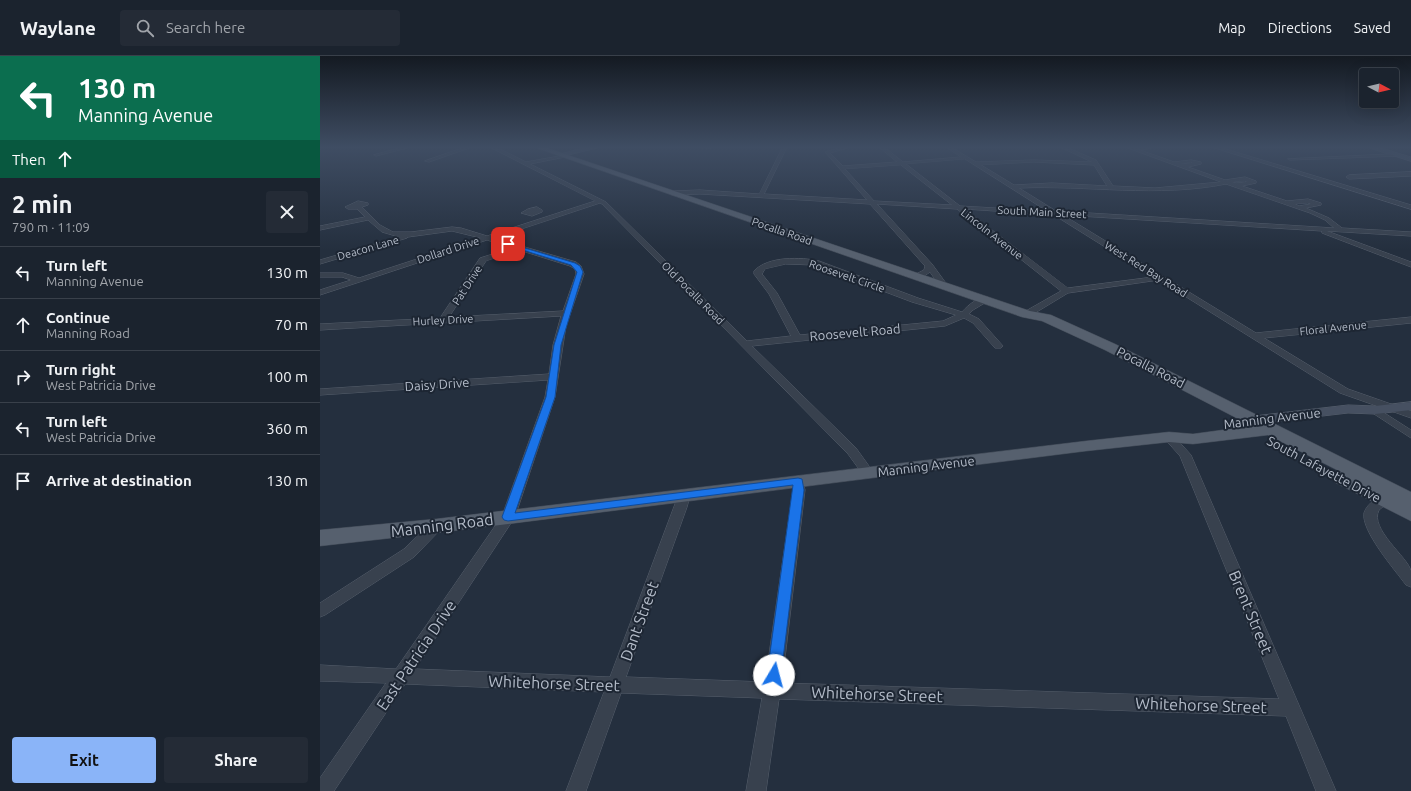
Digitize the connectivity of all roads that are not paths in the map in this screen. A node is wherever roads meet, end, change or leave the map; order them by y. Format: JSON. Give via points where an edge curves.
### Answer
{"nodes":[{"id":1,"x":560,"y":181,"type":"edge"},
{"id":2,"x":638,"y":181,"type":"edge"},
{"id":3,"x":769,"y":181,"type":"edge"},
{"id":4,"x":852,"y":181,"type":"edge"},
{"id":5,"x":925,"y":181,"type":"edge"},
{"id":6,"x":1003,"y":181,"type":"edge"},
{"id":7,"x":1107,"y":181,"type":"edge"},
{"id":8,"x":1230,"y":181,"type":"edge"},
{"id":9,"x":1251,"y":181,"type":"edge"},
{"id":10,"x":1327,"y":181,"type":"edge"},
{"id":11,"x":1226,"y":182,"type":"junction"},
{"id":12,"x":1234,"y":185,"type":"junction"},
{"id":13,"x":1012,"y":187,"type":"junction"},
{"id":14,"x":1111,"y":188,"type":"junction"},
{"id":15,"x":672,"y":193,"type":"junction"},
{"id":16,"x":761,"y":196,"type":"junction"},
{"id":17,"x":600,"y":201,"type":"junction"},
{"id":18,"x":871,"y":202,"type":"junction"},
{"id":19,"x":1286,"y":204,"type":"junction"},
{"id":20,"x":359,"y":207,"type":"dead end"},
{"id":21,"x":958,"y":207,"type":"junction"},
{"id":22,"x":1411,"y":207,"type":"edge"},
{"id":23,"x":1298,"y":208,"type":"junction"},
{"id":24,"x":537,"y":213,"type":"dead end"},
{"id":25,"x":1054,"y":213,"type":"junction"},
{"id":26,"x":552,"y":216,"type":"junction"},
{"id":27,"x":370,"y":218,"type":"junction"},
{"id":28,"x":320,"y":228,"type":"edge"},
{"id":29,"x":1317,"y":228,"type":"junction"},
{"id":30,"x":1341,"y":230,"type":"junction"},
{"id":31,"x":417,"y":233,"type":"junction"},
{"id":32,"x":1411,"y":234,"type":"edge"},
{"id":33,"x":486,"y":238,"type":"junction"},
{"id":34,"x":518,"y":248,"type":"junction"},
{"id":35,"x":320,"y":262,"type":"edge"},
{"id":36,"x":927,"y":265,"type":"junction"},
{"id":37,"x":1411,"y":265,"type":"edge"},
{"id":38,"x":320,"y":275,"type":"edge"},
{"id":39,"x":914,"y":276,"type":"junction"},
{"id":40,"x":1160,"y":278,"type":"junction"},
{"id":41,"x":358,"y":280,"type":"junction"},
{"id":42,"x":944,"y":286,"type":"junction"},
{"id":43,"x":1066,"y":291,"type":"junction"},
{"id":44,"x":320,"y":293,"type":"edge"},
{"id":45,"x":986,"y":299,"type":"junction"},
{"id":46,"x":567,"y":313,"type":"junction"},
{"id":47,"x":1027,"y":314,"type":"junction"},
{"id":48,"x":964,"y":315,"type":"junction"},
{"id":49,"x":443,"y":320,"type":"junction"},
{"id":50,"x":1411,"y":320,"type":"edge"},
{"id":51,"x":320,"y":327,"type":"edge"},
{"id":52,"x":1255,"y":336,"type":"junction"},
{"id":53,"x":796,"y":337,"type":"junction"},
{"id":54,"x":744,"y":344,"type":"junction"},
{"id":55,"x":998,"y":346,"type":"dead end"},
{"id":56,"x":554,"y":378,"type":"junction"},
{"id":57,"x":1344,"y":391,"type":"junction"},
{"id":58,"x":320,"y":392,"type":"edge"},
{"id":59,"x":1404,"y":407,"type":"edge"},
{"id":60,"x":1348,"y":409,"type":"junction"},
{"id":61,"x":1375,"y":410,"type":"junction"},
{"id":62,"x":1411,"y":415,"type":"edge"},
{"id":63,"x":1411,"y":421,"type":"edge"},
{"id":64,"x":1254,"y":426,"type":"junction"},
{"id":65,"x":1411,"y":435,"type":"edge"},
{"id":66,"x":1169,"y":437,"type":"junction"},
{"id":67,"x":868,"y":473,"type":"junction"},
{"id":68,"x":798,"y":481,"type":"junction"},
{"id":69,"x":684,"y":496,"type":"junction"},
{"id":70,"x":1397,"y":498,"type":"edge"},
{"id":71,"x":1411,"y":514,"type":"edge"},
{"id":72,"x":508,"y":517,"type":"junction"},
{"id":73,"x":436,"y":526,"type":"junction"},
{"id":74,"x":320,"y":538,"type":"edge"},
{"id":75,"x":1411,"y":581,"type":"edge"},
{"id":76,"x":320,"y":611,"type":"edge"},
{"id":77,"x":320,"y":674,"type":"edge"},
{"id":78,"x":401,"y":677,"type":"junction"},
{"id":79,"x":616,"y":686,"type":"junction"},
{"id":80,"x":772,"y":691,"type":"junction"},
{"id":81,"x":1291,"y":708,"type":"junction"},
{"id":82,"x":323,"y":791,"type":"edge"},
{"id":83,"x":576,"y":791,"type":"edge"},
{"id":84,"x":756,"y":791,"type":"edge"},
{"id":85,"x":1326,"y":791,"type":"edge"}],
"edges":[{"from":1,"to":17,"type":"street","name":"Old Pocalla Road"},
{"from":2,"to":15,"type":"main road","name":"Pocalla Road"},
{"from":3,"to":16,"type":"street"},
{"from":4,"to":18,"type":"street"},
{"from":5,"to":21,"type":"street","name":"Lincoln Avenue"},
{"from":6,"to":13,"type":"street","name":"West Red Bay Road"},
{"from":7,"to":14,"type":"street"},
{"from":8,"to":11,"type":"street"},
{"from":9,"to":12,"type":"street","via":[[1254,182]]},
{"from":10,"to":22,"type":"street"},
{"from":11,"to":12,"type":"street"},
{"from":11,"to":14,"type":"street","via":[[1162,190]]},
{"from":12,"to":19,"type":"street"},
{"from":13,"to":14,"type":"street","via":[[1046,185]]},
{"from":13,"to":25,"type":"street","name":"West Red Bay Road"},
{"from":15,"to":16,"type":"street","name":"South Main Street"},
{"from":15,"to":39,"type":"main road","name":"Pocalla Road"},
{"from":16,"to":18,"type":"street","name":"South Main Street"},
{"from":17,"to":26,"type":"street","name":"Dollard Drive"},
{"from":17,"to":54,"type":"street","name":"Old Pocalla Road"},
{"from":18,"to":21,"type":"street","name":"South Main Street"},
{"from":18,"to":36,"type":"street"},
{"from":19,"to":23,"type":"street"},
{"from":19,"to":23,"type":"street","via":[[1308,201],[1319,204]]},
{"from":20,"to":27,"type":"street"},
{"from":21,"to":25,"type":"street","name":"South Main Street"},
{"from":21,"to":43,"type":"street","name":"Lincoln Avenue"},
{"from":23,"to":30,"type":"street","via":[[1327,219]]},
{"from":24,"to":26,"type":"street"},
{"from":25,"to":29,"type":"street","name":"South Main Street"},
{"from":25,"to":40,"type":"street","name":"West Red Bay Road"},
{"from":26,"to":33,"type":"street","name":"Dollard Drive"},
{"from":27,"to":28,"type":"street"},
{"from":27,"to":31,"type":"street","via":[[383,231]]},
{"from":29,"to":30,"type":"street","name":"South Main Street"},
{"from":29,"to":37,"type":"street"},
{"from":30,"to":32,"type":"street","name":"South Main Street"},
{"from":31,"to":33,"type":"street","via":[[456,229]]},
{"from":31,"to":35,"type":"street","name":"Deacon Lane"},
{"from":33,"to":34,"type":"street"},
{"from":33,"to":41,"type":"street","name":"Dollard Drive"},
{"from":34,"to":46,"type":"street","name":"East Patricia Drive","via":[[573,264],[578,268],[580,274]]},
{"from":34,"to":49,"type":"street","name":"Pat Drive","via":[[483,260]]},
{"from":36,"to":39,"type":"street"},
{"from":36,"to":42,"type":"street"},
{"from":38,"to":41,"type":"street","via":[[343,276]]},
{"from":39,"to":42,"type":"main road","name":"Pocalla Road"},
{"from":40,"to":43,"type":"street"},
{"from":40,"to":52,"type":"street","name":"West Red Bay Road"},
{"from":41,"to":44,"type":"street","name":"Dollard Drive"},
{"from":42,"to":45,"type":"main road","name":"Pocalla Road"},
{"from":43,"to":47,"type":"street"},
{"from":45,"to":47,"type":"main road","name":"Pocalla Road"},
{"from":45,"to":48,"type":"street","name":"Roosevelt Road","via":[[970,308]]},
{"from":46,"to":49,"type":"street","name":"Hurley Drive"},
{"from":46,"to":56,"type":"street","name":"East Patricia Drive","via":[[558,345]]},
{"from":47,"to":64,"type":"main road","name":"Pocalla Road"},
{"from":48,"to":53,"type":"street","name":"Roosevelt Road","via":[[939,324]]},
{"from":48,"to":53,"type":"street","name":"Roosevelt Circle","via":[[915,300],[816,263],[779,263],[762,267],[758,274],[773,293]]},
{"from":48,"to":55,"type":"street","via":[[976,321]]},
{"from":49,"to":51,"type":"street","name":"Hurley Drive"},
{"from":50,"to":52,"type":"street","name":"Floral Avenue"},
{"from":52,"to":57,"type":"street","name":"West Red Bay Road"},
{"from":53,"to":54,"type":"street","name":"Roosevelt Road"},
{"from":54,"to":67,"type":"street","name":"Old Pocalla Road","via":[[852,451]]},
{"from":56,"to":58,"type":"street","name":"Daisy Drive"},
{"from":56,"to":72,"type":"street","name":"East Patricia Drive","via":[[537,438]]},
{"from":57,"to":59,"type":"street","name":"West Red Bay Road","via":[[1369,400]]},
{"from":57,"to":60,"type":"street","via":[[1349,399]]},
{"from":59,"to":61,"type":"main road","name":"Manning Avenue"},
{"from":59,"to":62,"type":"street","name":"West Red Bay Road"},
{"from":60,"to":61,"type":"main road","name":"Manning Avenue"},
{"from":60,"to":64,"type":"main road","name":"Manning Avenue"},
{"from":61,"to":63,"type":"street"},
{"from":61,"to":64,"type":"main road","name":"Manning Avenue","via":[[1360,418]]},
{"from":61,"to":65,"type":"street"},
{"from":64,"to":66,"type":"main road","name":"Manning Avenue","via":[[1193,439]]},
{"from":64,"to":70,"type":"main road","name":"South Lafayette Drive"},
{"from":66,"to":67,"type":"main road","name":"Manning Avenue"},
{"from":66,"to":81,"type":"street","name":"Brent Street","via":[[1180,448],[1188,462]]},
{"from":67,"to":68,"type":"main road","name":"Manning Avenue"},
{"from":68,"to":69,"type":"main road","name":"Manning Avenue"},
{"from":68,"to":80,"type":"street","via":[[799,490]]},
{"from":69,"to":72,"type":"main road","name":"Manning Road"},
{"from":69,"to":79,"type":"street","name":"Dant Street"},
{"from":70,"to":71,"type":"main road","name":"South Lafayette Drive"},
{"from":70,"to":75,"type":"street","via":[[1372,510],[1371,520],[1378,535]]},
{"from":72,"to":73,"type":"main road","name":"Manning Road"},
{"from":72,"to":78,"type":"street","name":"East Patricia Drive"},
{"from":73,"to":74,"type":"main road","name":"Manning Road"},
{"from":73,"to":76,"type":"street","via":[[409,553]]},
{"from":77,"to":78,"type":"street","name":"Whitehorse Street"},
{"from":78,"to":79,"type":"street","name":"Whitehorse Street"},
{"from":78,"to":82,"type":"street","name":"East Patricia Drive"},
{"from":79,"to":80,"type":"street","name":"Whitehorse Street"},
{"from":79,"to":83,"type":"street","name":"Dant Street"},
{"from":80,"to":81,"type":"street","name":"Whitehorse Street"},
{"from":80,"to":84,"type":"street"},
{"from":81,"to":85,"type":"street","name":"Brent Street"}]}
